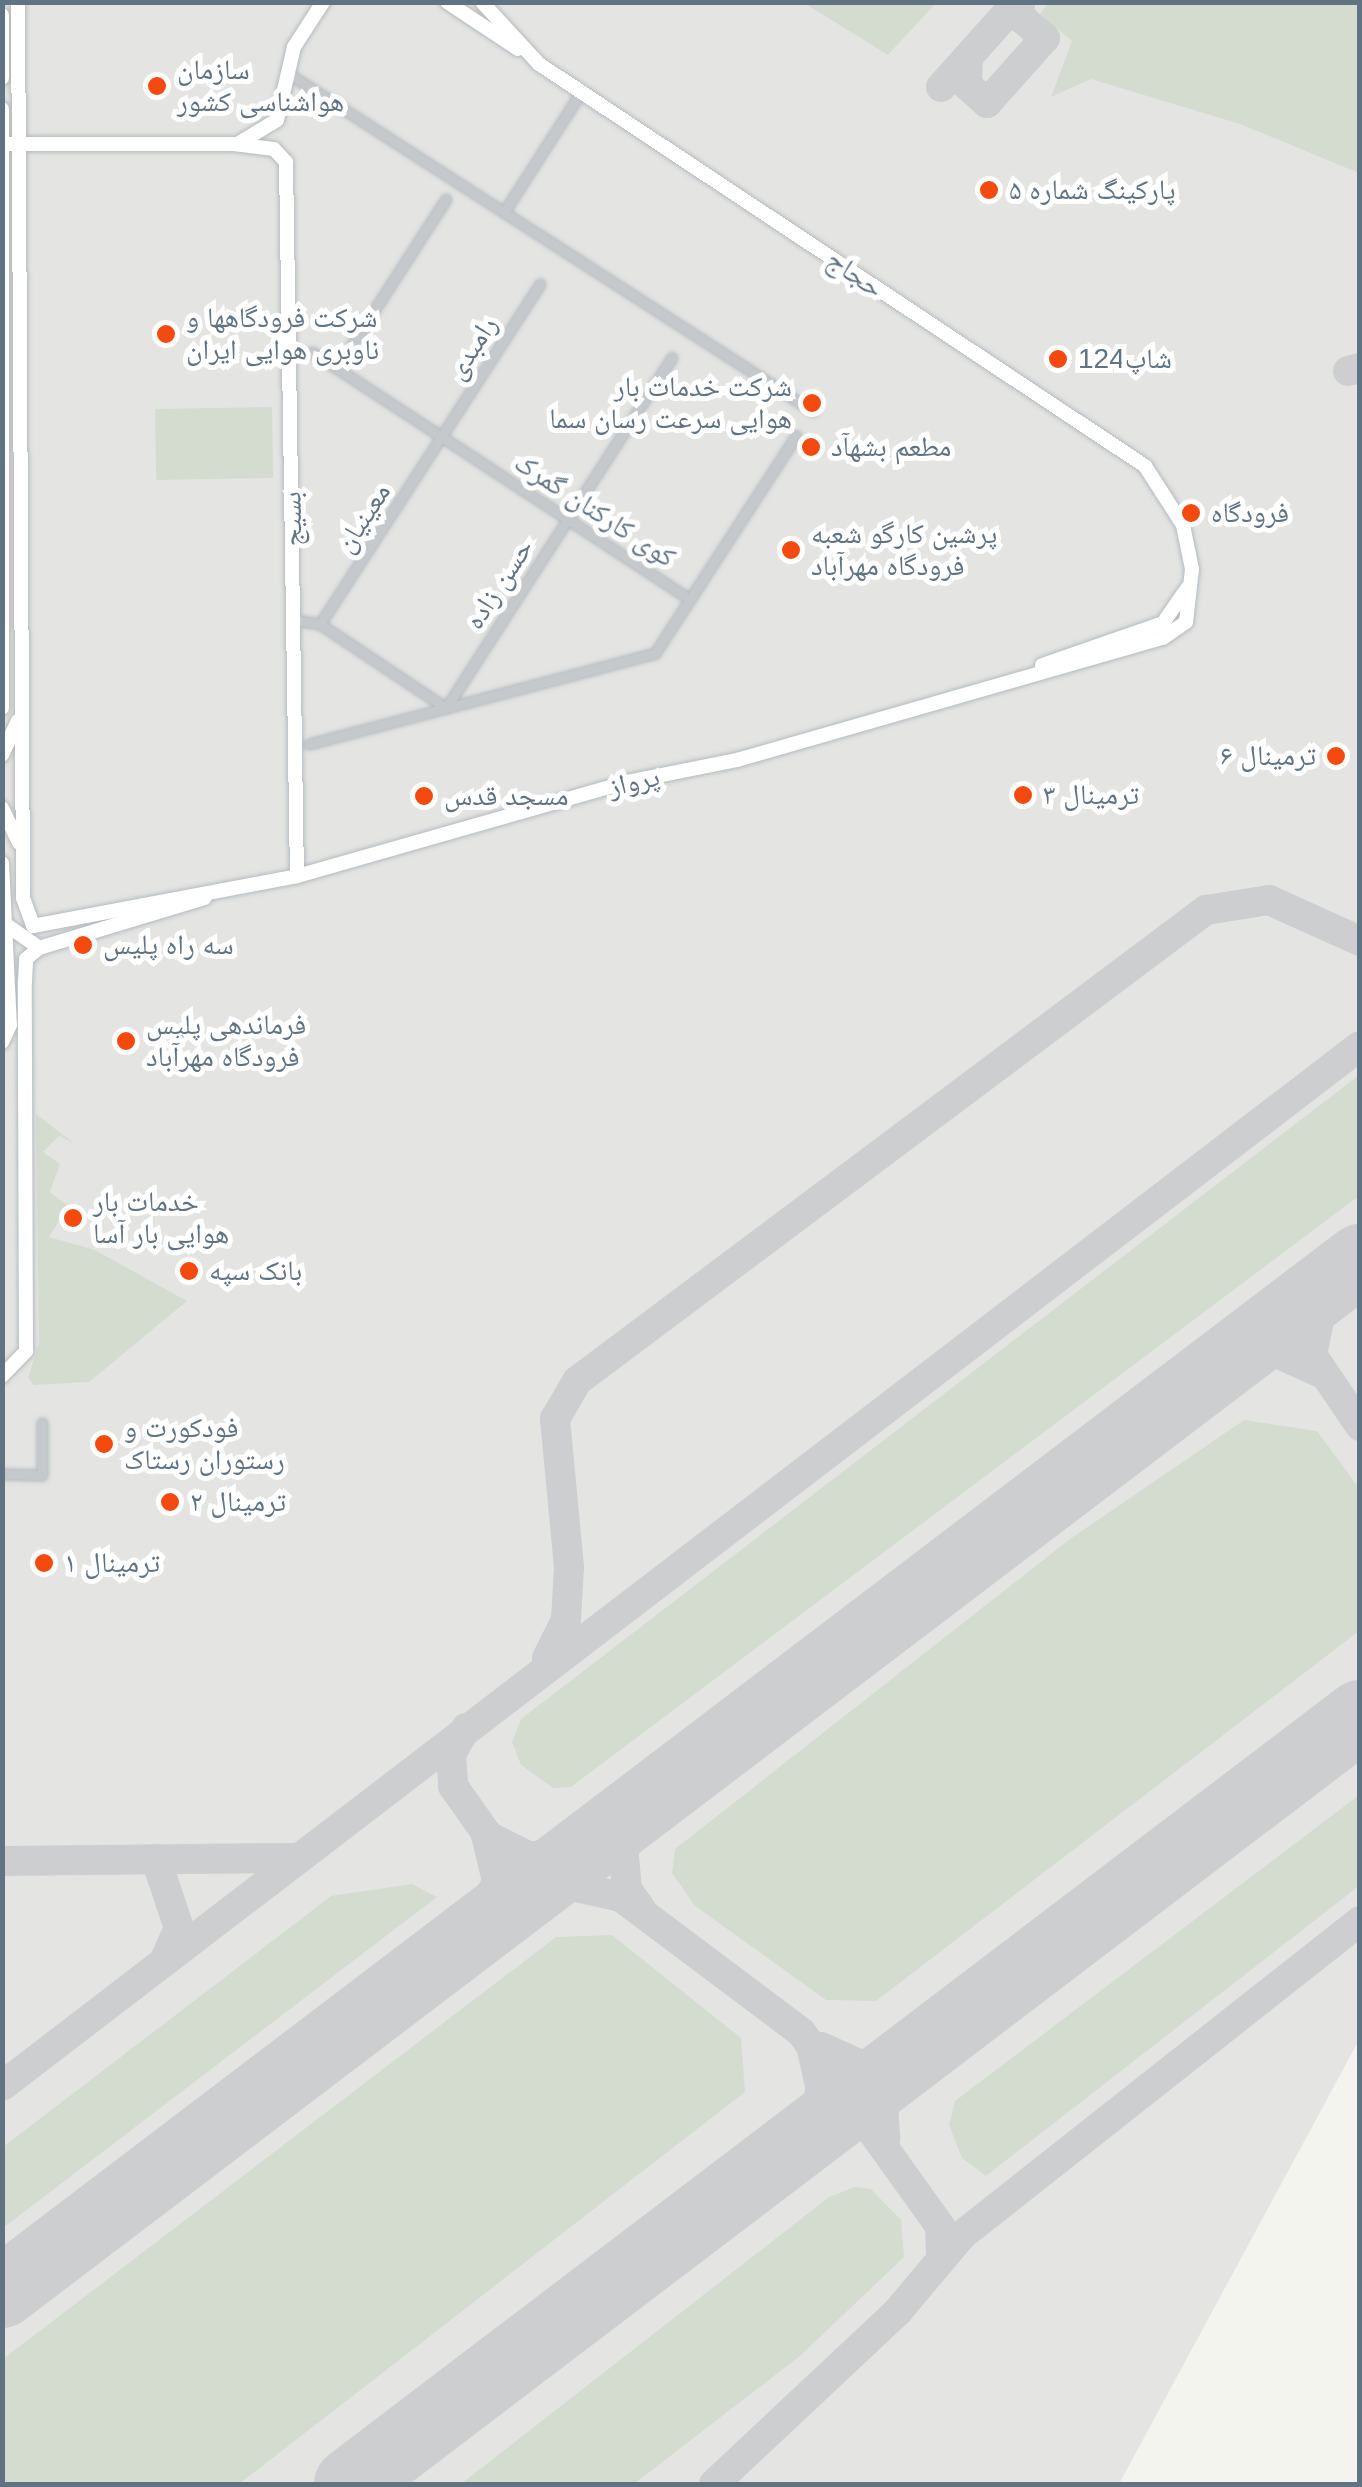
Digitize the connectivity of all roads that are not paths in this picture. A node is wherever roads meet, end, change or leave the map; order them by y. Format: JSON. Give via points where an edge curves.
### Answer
{"nodes":[{"id":1,"x":18,"y":2,"type":"edge"},
{"id":2,"x":322,"y":2,"type":"edge"},
{"id":3,"x":447,"y":2,"type":"edge"},
{"id":4,"x":482,"y":2,"type":"edge"},
{"id":5,"x":2,"y":15,"type":"edge"},
{"id":6,"x":539,"y":64,"type":"junction"},
{"id":7,"x":289,"y":74,"type":"junction"},
{"id":8,"x":2,"y":78,"type":"edge"},
{"id":9,"x":581,"y":92,"type":"junction"},
{"id":10,"x":2,"y":109,"type":"edge"},
{"id":11,"x":3,"y":144,"type":"edge"},
{"id":12,"x":20,"y":144,"type":"junction"},
{"id":13,"x":234,"y":144,"type":"junction"},
{"id":14,"x":446,"y":199,"type":"dead end"},
{"id":15,"x":504,"y":212,"type":"junction"},
{"id":16,"x":540,"y":284,"type":"dead end"},
{"id":17,"x":312,"y":352,"type":"dead end"},
{"id":18,"x":672,"y":357,"type":"dead end"},
{"id":19,"x":337,"y":368,"type":"junction"},
{"id":20,"x":813,"y":411,"type":"dead end"},
{"id":21,"x":796,"y":436,"type":"dead end"},
{"id":22,"x":442,"y":437,"type":"junction"},
{"id":23,"x":567,"y":519,"type":"junction"},
{"id":24,"x":1192,"y":569,"type":"joint"},
{"id":25,"x":690,"y":599,"type":"junction"},
{"id":26,"x":293,"y":620,"type":"junction"},
{"id":27,"x":320,"y":624,"type":"junction"},
{"id":28,"x":24,"y":685,"type":"junction"},
{"id":29,"x":2,"y":708,"type":"edge"},
{"id":30,"x":446,"y":708,"type":"junction"},
{"id":31,"x":309,"y":744,"type":"dead end"},
{"id":32,"x":2,"y":755,"type":"edge"},
{"id":33,"x":2,"y":808,"type":"edge"},
{"id":34,"x":2,"y":863,"type":"edge"},
{"id":35,"x":23,"y":863,"type":"junction"},
{"id":36,"x":298,"y":876,"type":"junction"},
{"id":37,"x":206,"y":898,"type":"junction"},
{"id":38,"x":8,"y":926,"type":"junction"},
{"id":39,"x":40,"y":948,"type":"junction"},
{"id":40,"x":26,"y":959,"type":"junction"},
{"id":41,"x":8,"y":960,"type":"junction"},
{"id":42,"x":18,"y":1024,"type":"junction"},
{"id":43,"x":2,"y":1042,"type":"edge"},
{"id":44,"x":2,"y":1376,"type":"edge"},
{"id":45,"x":42,"y":1423,"type":"dead end"},
{"id":46,"x":2,"y":1474,"type":"edge"}],
"edges":[{"from":1,"to":12,"type":"main road"},
{"from":2,"to":7,"type":"main road"},
{"from":3,"to":6,"type":"main road"},
{"from":4,"to":6,"type":"main road","name":"حجاج"},
{"from":5,"to":8,"type":"main road"},
{"from":6,"to":9,"type":"main road","name":"حجاج"},
{"from":7,"to":13,"type":"main road","via":[[277,120]]},
{"from":7,"to":15,"type":"street"},
{"from":9,"to":15,"type":"street"},
{"from":9,"to":24,"type":"main road","name":"حجاج","via":[[1145,466],[1176,507]]},
{"from":10,"to":11,"type":"main road"},
{"from":11,"to":12,"type":"main road"},
{"from":11,"to":29,"type":"main road"},
{"from":12,"to":13,"type":"main road"},
{"from":12,"to":28,"type":"main road"},
{"from":13,"to":26,"type":"main road","name":"بسیج","via":[[274,149],[286,162]]},
{"from":14,"to":19,"type":"street"},
{"from":15,"to":20,"type":"street"},
{"from":16,"to":22,"type":"street","name":"رامبدی"},
{"from":17,"to":19,"type":"street","name":"کوی کارکنان گمرک"},
{"from":18,"to":23,"type":"street","name":"حسن زاده"},
{"from":19,"to":22,"type":"street","name":"کوی کارکنان گمرک"},
{"from":21,"to":25,"type":"street","name":"کوی کارکنان گمرک"},
{"from":22,"to":23,"type":"street","name":"کوی کارکنان گمرک"},
{"from":22,"to":27,"type":"street","name":"معینیان"},
{"from":23,"to":25,"type":"street","name":"کوی کارکنان گمرک"},
{"from":23,"to":30,"type":"street","name":"حسن زاده"},
{"from":24,"to":36,"type":"main road","name":"پرواز","via":[[1193,606],[1177,630]]},
{"from":25,"to":30,"type":"street","via":[[655,653]]},
{"from":26,"to":27,"type":"street"},
{"from":26,"to":36,"type":"main road","name":"بسیج"},
{"from":27,"to":30,"type":"street"},
{"from":28,"to":32,"type":"main road"},
{"from":28,"to":35,"type":"main road"},
{"from":30,"to":31,"type":"street"},
{"from":33,"to":35,"type":"main road"},
{"from":34,"to":38,"type":"main road"},
{"from":35,"to":37,"type":"main road","name":"پرواز","via":[[24,913],[46,930]]},
{"from":36,"to":37,"type":"main road","name":"پرواز"},
{"from":37,"to":39,"type":"main road","name":"پرواز"},
{"from":38,"to":39,"type":"main road"},
{"from":38,"to":41,"type":"main road"},
{"from":39,"to":40,"type":"main road"},
{"from":40,"to":41,"type":"main road","via":[[17,951]]},
{"from":40,"to":42,"type":"main road"},
{"from":41,"to":42,"type":"main road"},
{"from":42,"to":43,"type":"main road"},
{"from":42,"to":44,"type":"main road","via":[[28,1320],[26,1351]]},
{"from":45,"to":46,"type":"street","via":[[42,1476]]}]}
